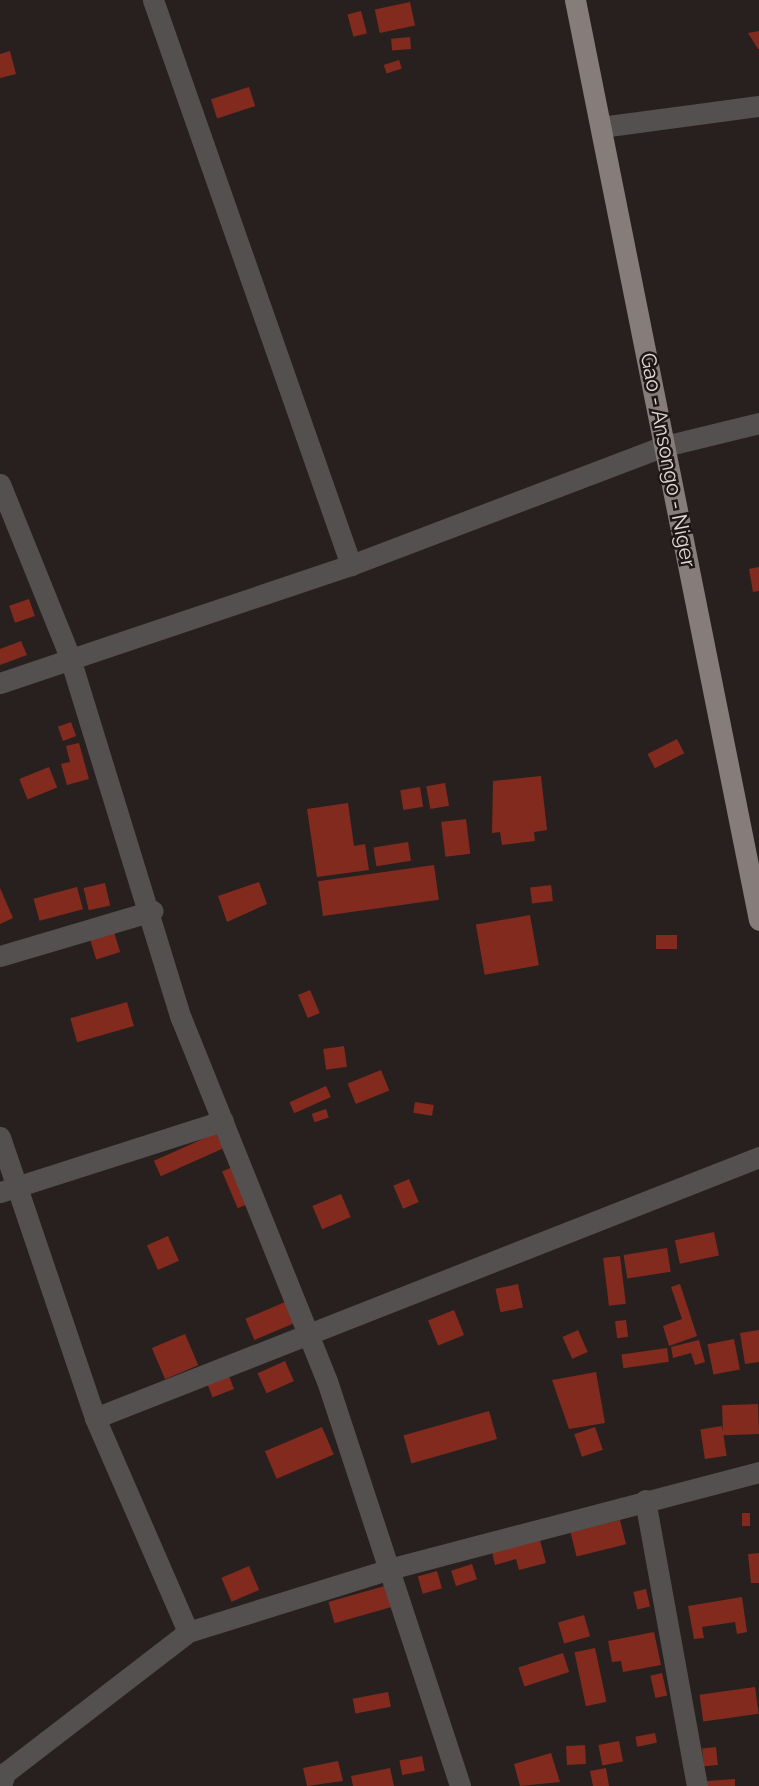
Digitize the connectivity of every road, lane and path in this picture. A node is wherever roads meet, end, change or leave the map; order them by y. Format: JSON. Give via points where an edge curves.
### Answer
{"nodes":[{"id":1,"x":153,"y":0,"type":"edge"},
{"id":2,"x":575,"y":0,"type":"edge"},
{"id":3,"x":759,"y":106,"type":"edge"},
{"id":4,"x":601,"y":127,"type":"junction"},
{"id":5,"x":759,"y":423,"type":"edge"},
{"id":6,"x":666,"y":446,"type":"junction"},
{"id":7,"x":0,"y":484,"type":"edge"},
{"id":8,"x":351,"y":565,"type":"junction"},
{"id":9,"x":69,"y":655,"type":"junction"},
{"id":10,"x":0,"y":683,"type":"edge"},
{"id":11,"x":152,"y":911,"type":"junction"},
{"id":12,"x":759,"y":920,"type":"edge"},
{"id":13,"x":0,"y":956,"type":"edge"},
{"id":14,"x":223,"y":1121,"type":"junction"},
{"id":15,"x":0,"y":1137,"type":"edge"},
{"id":16,"x":759,"y":1157,"type":"edge"},
{"id":17,"x":8,"y":1188,"type":"edge"},
{"id":18,"x":310,"y":1338,"type":"junction"},
{"id":19,"x":95,"y":1418,"type":"junction"},
{"id":20,"x":759,"y":1472,"type":"edge"},
{"id":21,"x":645,"y":1500,"type":"junction"},
{"id":22,"x":393,"y":1567,"type":"junction"},
{"id":23,"x":188,"y":1632,"type":"junction"},
{"id":24,"x":1,"y":1786,"type":"edge"},
{"id":25,"x":460,"y":1786,"type":"edge"},
{"id":26,"x":697,"y":1786,"type":"edge"}],
"edges":[{"from":1,"to":8,"type":"street"},
{"from":2,"to":4,"type":"main road","name":"Gao - Ansongo - Niger"},
{"from":3,"to":4,"type":"street"},
{"from":4,"to":6,"type":"main road","name":"Gao - Ansongo - Niger"},
{"from":5,"to":6,"type":"street"},
{"from":6,"to":8,"type":"street"},
{"from":6,"to":12,"type":"main road","name":"Gao - Ansongo - Niger"},
{"from":7,"to":9,"type":"street"},
{"from":8,"to":9,"type":"street"},
{"from":9,"to":10,"type":"street"},
{"from":9,"to":11,"type":"street"},
{"from":11,"to":13,"type":"street"},
{"from":11,"to":14,"type":"street","via":[[181,1018]]},
{"from":14,"to":17,"type":"street"},
{"from":14,"to":18,"type":"street"},
{"from":15,"to":17,"type":"street"},
{"from":16,"to":18,"type":"street"},
{"from":17,"to":19,"type":"street"},
{"from":18,"to":19,"type":"street"},
{"from":18,"to":22,"type":"street"},
{"from":19,"to":23,"type":"street"},
{"from":20,"to":21,"type":"street"},
{"from":21,"to":22,"type":"street"},
{"from":21,"to":26,"type":"street"},
{"from":22,"to":23,"type":"street"},
{"from":22,"to":25,"type":"street"},
{"from":23,"to":24,"type":"street","via":[[5,1773]]}]}
